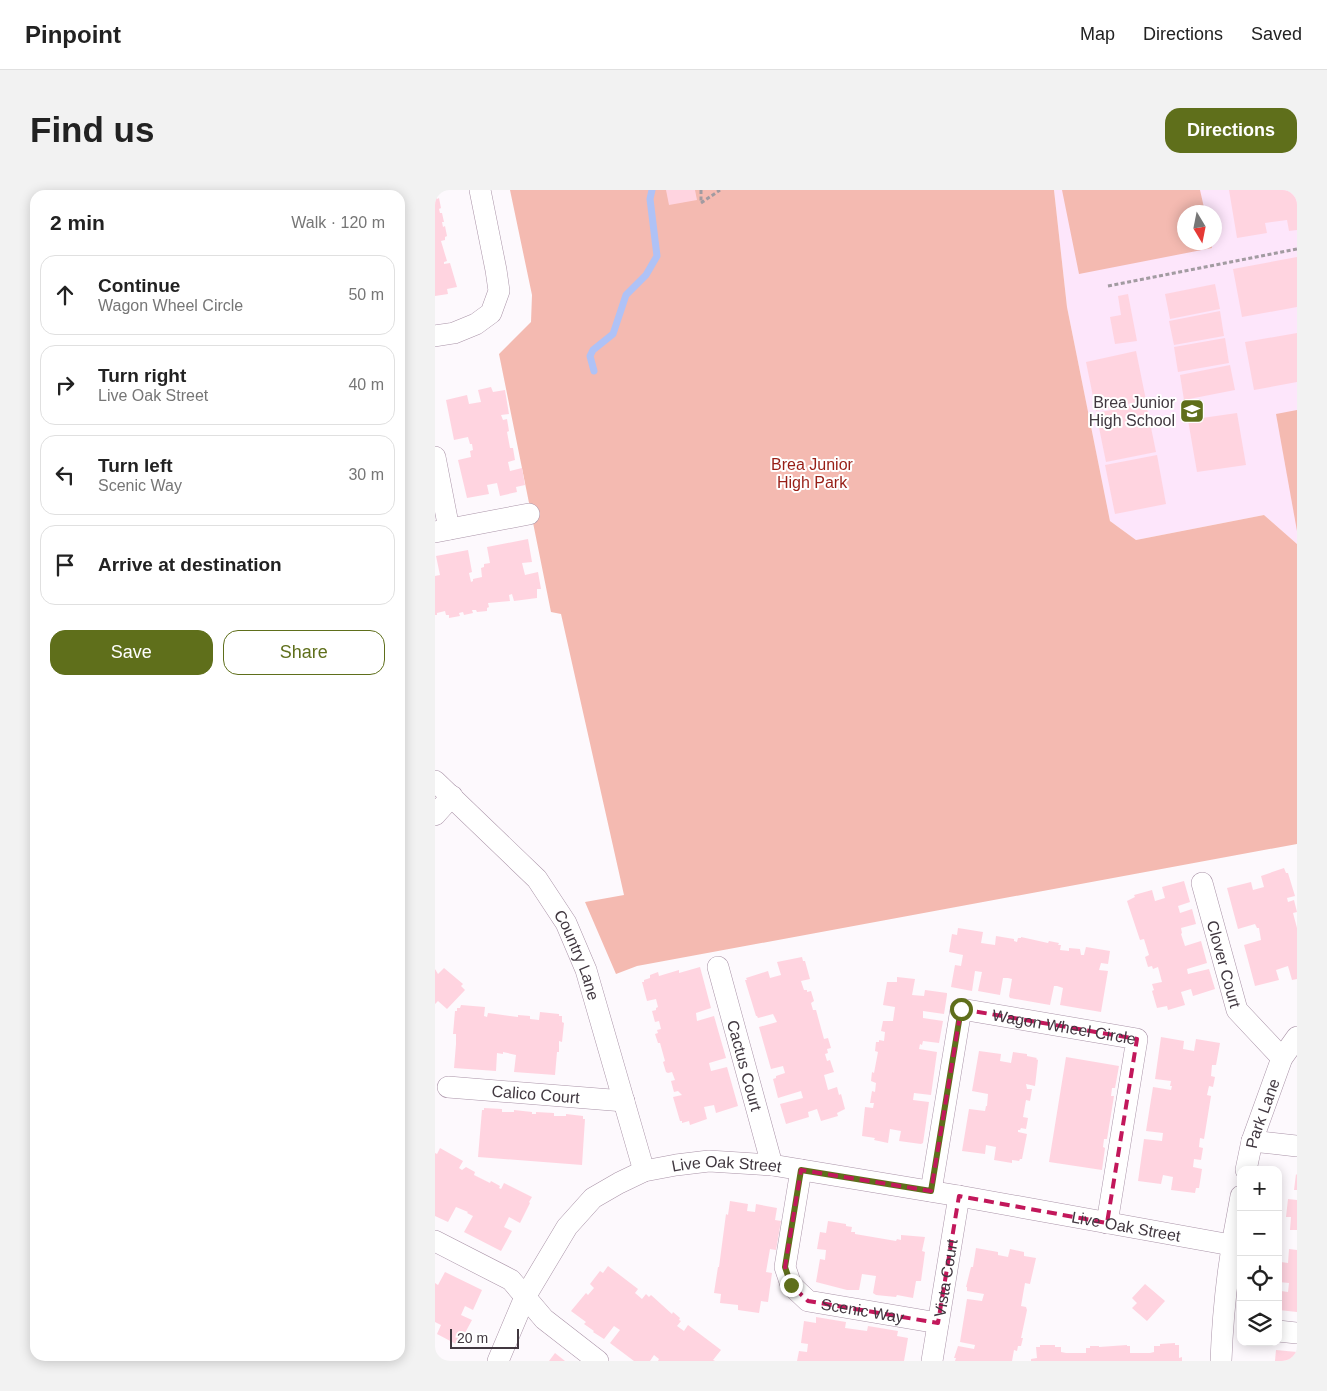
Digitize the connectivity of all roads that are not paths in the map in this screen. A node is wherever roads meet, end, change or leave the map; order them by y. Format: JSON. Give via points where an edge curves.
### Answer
{"nodes":[{"id":1,"x":480,"y":190,"type":"edge"},
{"id":2,"x":435,"y":336,"type":"edge"},
{"id":3,"x":435,"y":457,"type":"edge"},
{"id":4,"x":529,"y":514,"type":"dead end"},
{"id":5,"x":442,"y":530,"type":"edge"},
{"id":6,"x":435,"y":781,"type":"edge"},
{"id":7,"x":452,"y":796,"type":"junction"},
{"id":8,"x":435,"y":815,"type":"edge"},
{"id":9,"x":1202,"y":882,"type":"dead end"},
{"id":10,"x":718,"y":967,"type":"dead end"},
{"id":11,"x":1297,"y":1037,"type":"edge"},
{"id":12,"x":1282,"y":1058,"type":"junction"},
{"id":13,"x":448,"y":1087,"type":"dead end"},
{"id":14,"x":624,"y":1101,"type":"junction"},
{"id":15,"x":1252,"y":1141,"type":"junction"},
{"id":16,"x":1297,"y":1146,"type":"edge"},
{"id":17,"x":772,"y":1165,"type":"junction"},
{"id":18,"x":1247,"y":1166,"type":"edge"},
{"id":19,"x":801,"y":1170,"type":"junction"},
{"id":20,"x":644,"y":1171,"type":"junction"},
{"id":21,"x":931,"y":1191,"type":"junction"},
{"id":22,"x":959,"y":1196,"type":"junction"},
{"id":23,"x":1238,"y":1211,"type":"edge"},
{"id":24,"x":1107,"y":1223,"type":"junction"},
{"id":25,"x":435,"y":1241,"type":"edge"},
{"id":26,"x":1231,"y":1245,"type":"junction"},
{"id":27,"x":525,"y":1297,"type":"junction"},
{"id":28,"x":938,"y":1323,"type":"junction"},
{"id":29,"x":1231,"y":1327,"type":"edge"},
{"id":30,"x":1282,"y":1331,"type":"edge"},
{"id":31,"x":1297,"y":1333,"type":"edge"},
{"id":32,"x":498,"y":1361,"type":"edge"},
{"id":33,"x":598,"y":1361,"type":"edge"},
{"id":34,"x":932,"y":1361,"type":"edge"},
{"id":35,"x":1221,"y":1361,"type":"edge"}],
"edges":[{"from":1,"to":2,"type":"street","via":[[499,291],[491,313],[476,324]]},
{"from":3,"to":5,"type":"street"},
{"from":4,"to":5,"type":"street"},
{"from":6,"to":7,"type":"street","name":"Country Lane"},
{"from":7,"to":8,"type":"street"},
{"from":7,"to":14,"type":"street","name":"Country Lane","via":[[537,878],[566,923],[586,970]]},
{"from":9,"to":12,"type":"street","name":"Clover Court","via":[[1237,1010]]},
{"from":10,"to":17,"type":"street","name":"Cactus Court"},
{"from":11,"to":12,"type":"street","name":"Park Lane"},
{"from":12,"to":15,"type":"street","name":"Park Lane"},
{"from":13,"to":14,"type":"street","name":"Calico Court"},
{"from":14,"to":20,"type":"street","name":"Country Lane"},
{"from":15,"to":16,"type":"street"},
{"from":15,"to":18,"type":"street","name":"Park Lane"},
{"from":17,"to":19,"type":"street","name":"Live Oak Street"},
{"from":17,"to":20,"type":"street","name":"Live Oak Street","via":[[709,1161]]},
{"from":19,"to":21,"type":"street","name":"Live Oak Street"},
{"from":19,"to":28,"type":"street","name":"Scenic Way","via":[[785,1267],[791,1285],[808,1301]]},
{"from":20,"to":27,"type":"street","name":"Live Oak Street","via":[[593,1198],[567,1227]]},
{"from":21,"to":22,"type":"street","name":"Live Oak Street"},
{"from":21,"to":24,"type":"street","name":"Wagon Wheel Circle","via":[[961,1009],[1127,1037],[1137,1039]]},
{"from":22,"to":24,"type":"street","name":"Live Oak Street"},
{"from":22,"to":28,"type":"street","name":"Vista Court"},
{"from":23,"to":26,"type":"street"},
{"from":24,"to":26,"type":"street","name":"Live Oak Street"},
{"from":25,"to":27,"type":"street","via":[[511,1280]]},
{"from":26,"to":29,"type":"street"},
{"from":27,"to":32,"type":"street","name":"Live Oak Street"},
{"from":27,"to":33,"type":"street","via":[[543,1319]]},
{"from":28,"to":34,"type":"street","name":"Vista Court"},
{"from":29,"to":35,"type":"street"},
{"from":30,"to":31,"type":"street"}]}
